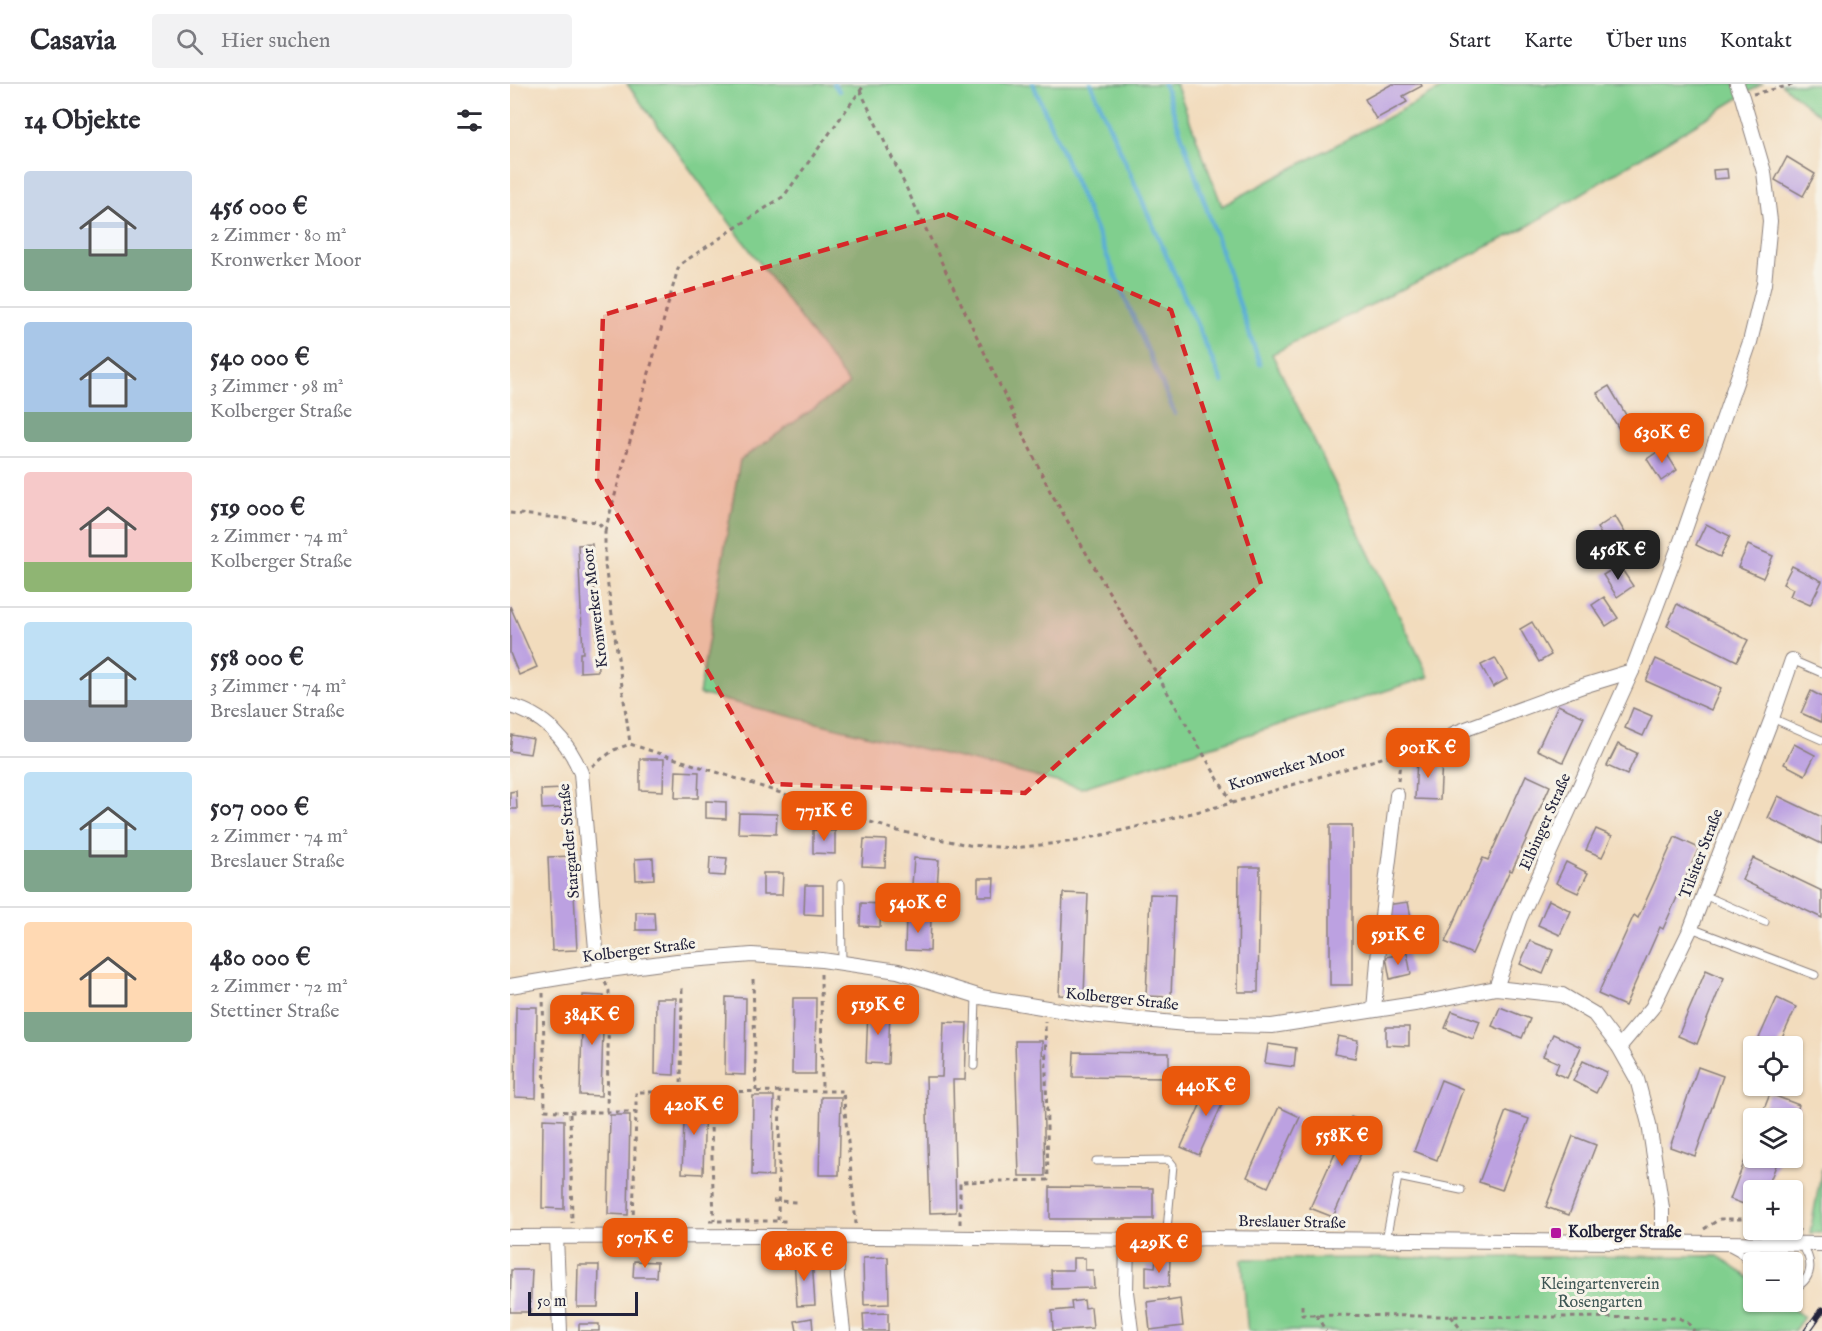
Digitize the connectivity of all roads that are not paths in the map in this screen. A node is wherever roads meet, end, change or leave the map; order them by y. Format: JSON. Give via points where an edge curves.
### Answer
{"nodes":[{"id":1,"x":1740,"y":90,"type":"edge"},
{"id":2,"x":1792,"y":660,"type":"joint"},
{"id":3,"x":1632,"y":671,"type":"junction"},
{"id":4,"x":1822,"y":673,"type":"edge"},
{"id":5,"x":510,"y":706,"type":"edge"},
{"id":6,"x":1772,"y":718,"type":"junction"},
{"id":7,"x":1455,"y":733,"type":"road end"},
{"id":8,"x":1822,"y":740,"type":"edge"},
{"id":9,"x":1397,"y":795,"type":"road end"},
{"id":10,"x":841,"y":884,"type":"dead end"},
{"id":11,"x":1704,"y":895,"type":"junction"},
{"id":12,"x":1765,"y":922,"type":"dead end"},
{"id":13,"x":1691,"y":928,"type":"junction"},
{"id":14,"x":842,"y":963,"type":"junction"},
{"id":15,"x":601,"y":971,"type":"junction"},
{"id":16,"x":1815,"y":975,"type":"dead end"},
{"id":17,"x":510,"y":986,"type":"edge"},
{"id":18,"x":1496,"y":988,"type":"junction"},
{"id":19,"x":976,"y":996,"type":"junction"},
{"id":20,"x":1374,"y":1010,"type":"junction"},
{"id":21,"x":1619,"y":1047,"type":"junction"},
{"id":22,"x":975,"y":1066,"type":"dead end"},
{"id":23,"x":1096,"y":1161,"type":"dead end"},
{"id":24,"x":1461,"y":1190,"type":"dead end"},
{"id":25,"x":510,"y":1237,"type":"edge"},
{"id":26,"x":556,"y":1237,"type":"junction"},
{"id":27,"x":836,"y":1237,"type":"junction"},
{"id":28,"x":1127,"y":1240,"type":"junction"},
{"id":29,"x":1166,"y":1240,"type":"junction"},
{"id":30,"x":1386,"y":1240,"type":"junction"},
{"id":31,"x":1662,"y":1242,"type":"junction"},
{"id":32,"x":1723,"y":1244,"type":"junction"},
{"id":33,"x":1801,"y":1244,"type":"junction"},
{"id":34,"x":1822,"y":1244,"type":"edge"},
{"id":35,"x":1743,"y":1256,"type":"edge"},
{"id":36,"x":1803,"y":1281,"type":"edge"},
{"id":37,"x":560,"y":1331,"type":"edge"},
{"id":38,"x":843,"y":1331,"type":"edge"},
{"id":39,"x":1131,"y":1331,"type":"edge"}],
"edges":[{"from":1,"to":3,"type":"street","via":[[1764,172],[1770,221],[1764,284],[1750,342]]},
{"from":2,"to":4,"type":"lane"},
{"from":2,"to":6,"type":"street","name":"Tilsiter Straße"},
{"from":3,"to":7,"type":"street"},
{"from":3,"to":18,"type":"street","name":"Elbinger Straße","via":[[1521,918]]},
{"from":5,"to":15,"type":"street","name":"Stargarder Straße","via":[[552,727],[573,752],[581,773]]},
{"from":6,"to":8,"type":"lane"},
{"from":6,"to":11,"type":"street","name":"Tilsiter Straße"},
{"from":9,"to":20,"type":"street"},
{"from":10,"to":14,"type":"lane"},
{"from":11,"to":12,"type":"lane"},
{"from":11,"to":13,"type":"street","name":"Tilsiter Straße"},
{"from":13,"to":16,"type":"lane"},
{"from":13,"to":21,"type":"street","name":"Tilsiter Straße","via":[[1652,1008]]},
{"from":14,"to":15,"type":"street","name":"Kolberger Straße","via":[[752,955]]},
{"from":14,"to":19,"type":"street","name":"Kolberger Straße","via":[[898,970]]},
{"from":15,"to":17,"type":"street","name":"Kolberger Straße"},
{"from":18,"to":20,"type":"street","name":"Kolberger Straße"},
{"from":18,"to":21,"type":"street","name":"Kolberger Straße","via":[[1562,995],[1594,1014]]},
{"from":19,"to":20,"type":"street","name":"Kolberger Straße","via":[[1089,1015],[1186,1024],[1272,1026]]},
{"from":19,"to":22,"type":"lane"},
{"from":21,"to":31,"type":"street","name":"Kolberger Straße","via":[[1637,1079],[1649,1124],[1662,1208]]},
{"from":23,"to":29,"type":"lane","via":[[1169,1160],[1173,1165]]},
{"from":24,"to":30,"type":"lane","via":[[1398,1176]]},
{"from":25,"to":26,"type":"street","name":"Breslauer Straße"},
{"from":26,"to":27,"type":"street","name":"Breslauer Straße"},
{"from":26,"to":37,"type":"street"},
{"from":27,"to":28,"type":"street","name":"Breslauer Straße"},
{"from":27,"to":38,"type":"street"},
{"from":28,"to":29,"type":"street","name":"Breslauer Straße"},
{"from":28,"to":39,"type":"street","via":[[1126,1292]]},
{"from":29,"to":30,"type":"street","name":"Breslauer Straße"},
{"from":30,"to":31,"type":"street","name":"Breslauer Straße"},
{"from":31,"to":32,"type":"street","name":"Breslauer Straße"},
{"from":32,"to":33,"type":"street","name":"Breslauer Straße"},
{"from":32,"to":35,"type":"lane"},
{"from":33,"to":34,"type":"street","name":"Breslauer Straße"},
{"from":33,"to":36,"type":"lane","via":[[1811,1271]]}]}
